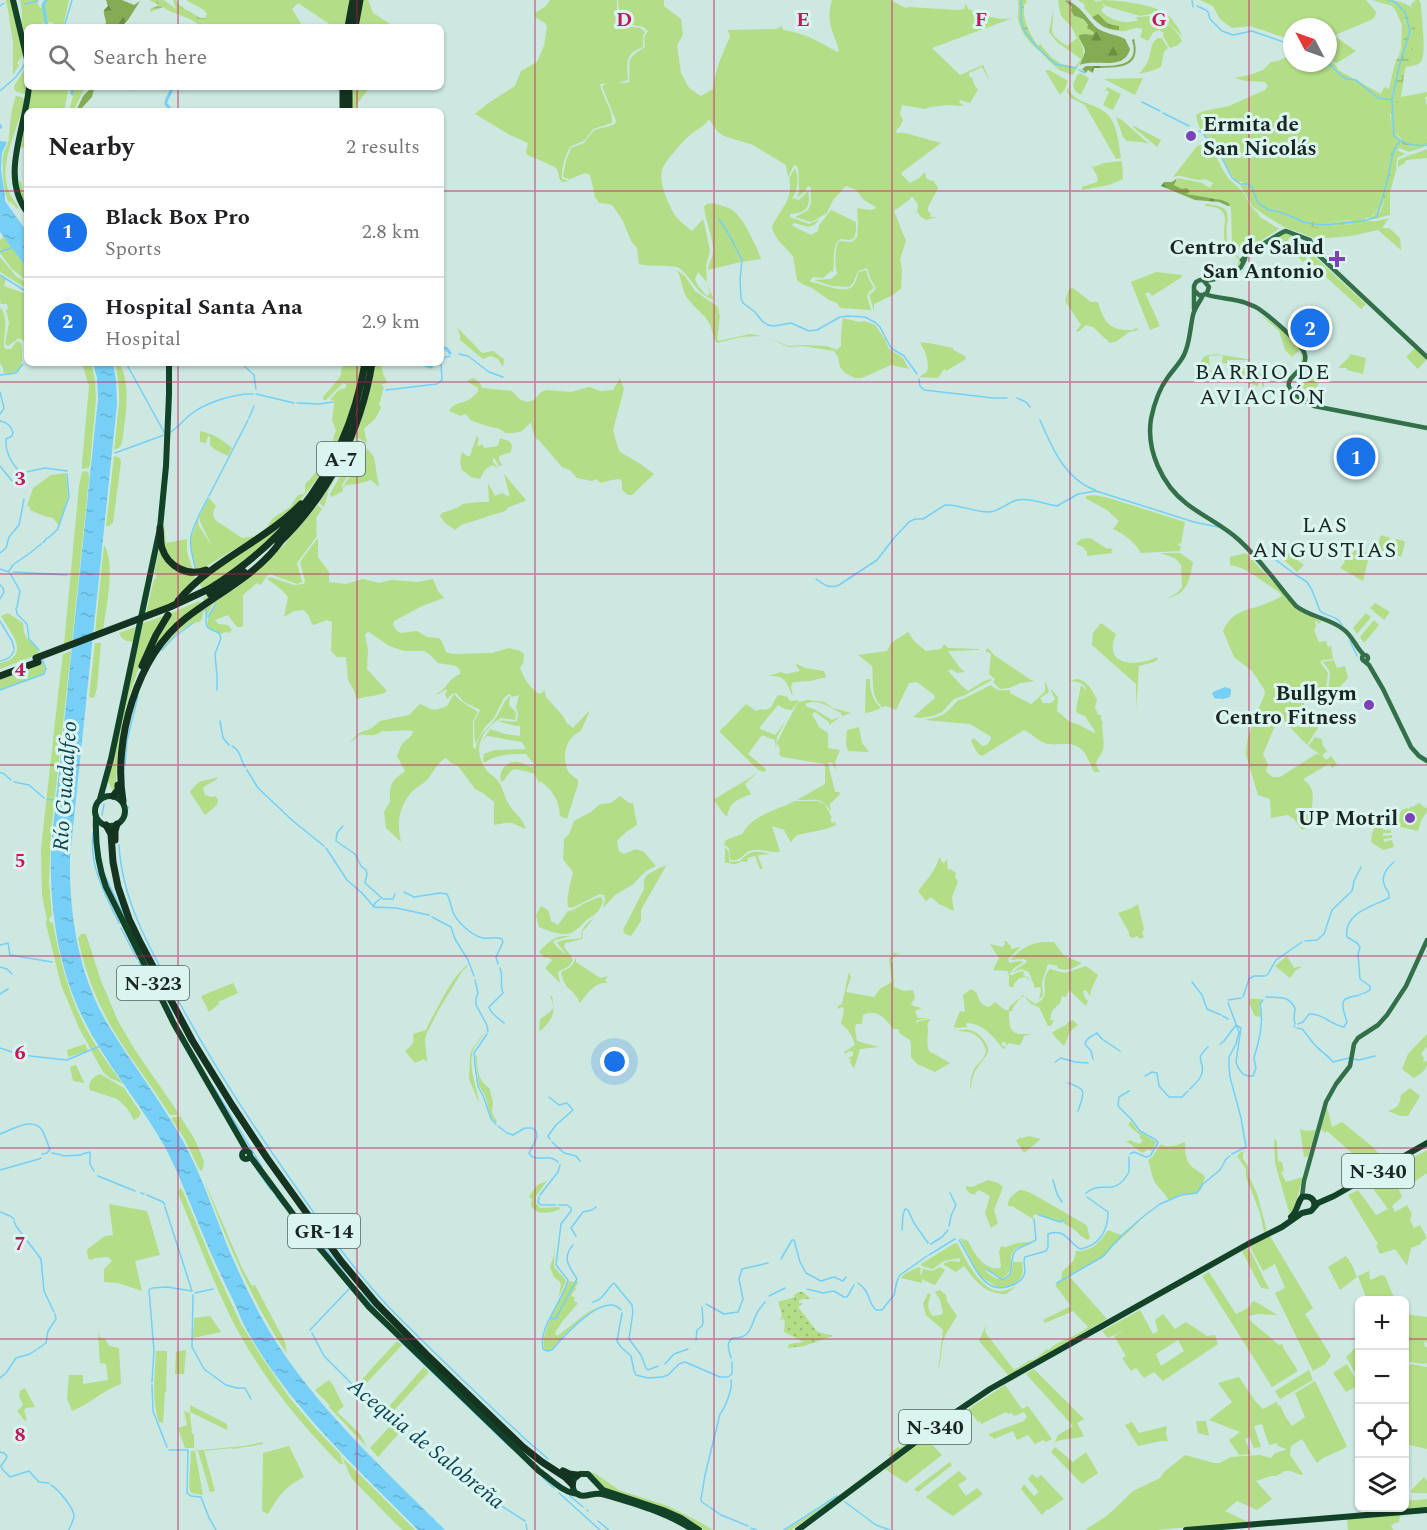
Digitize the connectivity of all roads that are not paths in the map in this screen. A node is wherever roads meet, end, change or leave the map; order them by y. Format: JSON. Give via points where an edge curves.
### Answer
{"nodes":[{"id":1,"x":13,"y":0,"type":"edge"},
{"id":2,"x":353,"y":0,"type":"edge"},
{"id":3,"x":360,"y":0,"type":"edge"},
{"id":4,"x":349,"y":24,"type":"edge"},
{"id":5,"x":356,"y":24,"type":"edge"},
{"id":6,"x":24,"y":45,"type":"edge"},
{"id":7,"x":28,"y":90,"type":"edge"},
{"id":8,"x":343,"y":90,"type":"edge"},
{"id":9,"x":350,"y":90,"type":"edge"},
{"id":10,"x":25,"y":108,"type":"edge"},
{"id":11,"x":343,"y":108,"type":"edge"},
{"id":12,"x":349,"y":108,"type":"edge"},
{"id":13,"x":24,"y":112,"type":"edge"},
{"id":14,"x":24,"y":208,"type":"edge"},
{"id":15,"x":1220,"y":278,"type":"junction"},
{"id":16,"x":1204,"y":281,"type":"junction"},
{"id":17,"x":1210,"y":288,"type":"junction"},
{"id":18,"x":1194,"y":290,"type":"junction"},
{"id":19,"x":1205,"y":296,"type":"junction"},
{"id":20,"x":1218,"y":297,"type":"junction"},
{"id":21,"x":1193,"y":314,"type":"junction"},
{"id":22,"x":1426,"y":353,"type":"edge"},
{"id":23,"x":169,"y":366,"type":"edge"},
{"id":24,"x":364,"y":366,"type":"edge"},
{"id":25,"x":371,"y":366,"type":"edge"},
{"id":26,"x":1427,"y":428,"type":"edge"},
{"id":27,"x":332,"y":464,"type":"junction"},
{"id":28,"x":160,"y":528,"type":"junction"},
{"id":29,"x":281,"y":541,"type":"junction"},
{"id":30,"x":196,"y":577,"type":"junction"},
{"id":31,"x":209,"y":591,"type":"junction"},
{"id":32,"x":178,"y":601,"type":"dead end"},
{"id":33,"x":168,"y":615,"type":"dead end"},
{"id":34,"x":0,"y":674,"type":"edge"},
{"id":35,"x":1427,"y":759,"type":"edge"},
{"id":36,"x":106,"y":779,"type":"junction"},
{"id":37,"x":111,"y":796,"type":"junction"},
{"id":38,"x":100,"y":799,"type":"junction"},
{"id":39,"x":123,"y":801,"type":"junction"},
{"id":40,"x":96,"y":816,"type":"junction"},
{"id":41,"x":104,"y":824,"type":"junction"},
{"id":42,"x":117,"y":824,"type":"junction"},
{"id":43,"x":96,"y":830,"type":"junction"},
{"id":44,"x":1426,"y":943,"type":"edge"},
{"id":45,"x":1427,"y":1143,"type":"edge"},
{"id":46,"x":1310,"y":1200,"type":"junction"},
{"id":47,"x":1298,"y":1207,"type":"junction"},
{"id":48,"x":1304,"y":1212,"type":"junction"},
{"id":49,"x":1274,"y":1230,"type":"junction"},
{"id":50,"x":577,"y":1475,"type":"junction"},
{"id":51,"x":595,"y":1482,"type":"junction"},
{"id":52,"x":560,"y":1486,"type":"junction"},
{"id":53,"x":573,"y":1486,"type":"junction"},
{"id":54,"x":591,"y":1493,"type":"junction"},
{"id":55,"x":578,"y":1494,"type":"junction"},
{"id":56,"x":829,"y":1507,"type":"junction"},
{"id":57,"x":1427,"y":1510,"type":"edge"},
{"id":58,"x":693,"y":1530,"type":"edge"},
{"id":59,"x":699,"y":1530,"type":"edge"},
{"id":60,"x":793,"y":1530,"type":"edge"},
{"id":61,"x":800,"y":1530,"type":"edge"},
{"id":62,"x":1186,"y":1530,"type":"edge"}],
"edges":[{"from":1,"to":6,"type":"highway"},
{"from":2,"to":4,"type":"highway"},
{"from":3,"to":5,"type":"highway"},
{"from":7,"to":10,"type":"highway"},
{"from":8,"to":11,"type":"highway"},
{"from":9,"to":12,"type":"highway"},
{"from":13,"to":14,"type":"highway","via":[[8,174],[14,196]]},
{"from":15,"to":16,"type":"main road"},
{"from":15,"to":17,"type":"main road"},
{"from":15,"to":22,"type":"main road","via":[[1236,271],[1248,253],[1286,231],[1308,238],[1314,251]]},
{"from":16,"to":17,"type":"main road"},
{"from":16,"to":18,"type":"main road","via":[[1196,282]]},
{"from":17,"to":19,"type":"main road"},
{"from":17,"to":20,"type":"main road"},
{"from":18,"to":19,"type":"main road"},
{"from":18,"to":21,"type":"main road"},
{"from":19,"to":20,"type":"main road"},
{"from":19,"to":21,"type":"main road"},
{"from":20,"to":26,"type":"main road","via":[[1259,309],[1300,345],[1305,360],[1290,378],[1289,386],[1304,400]]},
{"from":21,"to":35,"type":"main road","via":[[1185,352],[1163,385],[1154,408],[1150,435],[1163,477],[1191,507],[1255,553],[1296,606],[1344,629],[1383,689],[1410,743]]},
{"from":23,"to":28,"type":"highway"},
{"from":24,"to":27,"type":"highway","number":"A-7","via":[[354,411]]},
{"from":25,"to":29,"type":"highway","number":"A-7","via":[[344,455],[314,504]]},
{"from":27,"to":30,"type":"highway","via":[[285,519]]},
{"from":27,"to":31,"type":"highway","number":"A-7","via":[[285,529]]},
{"from":28,"to":30,"type":"highway","via":[[167,558]]},
{"from":28,"to":36,"type":"highway"},
{"from":29,"to":31,"type":"highway","number":"A-7","via":[[252,567]]},
{"from":29,"to":39,"type":"highway","via":[[237,584],[175,627],[150,659],[125,734]]},
{"from":30,"to":32,"type":"highway"},
{"from":31,"to":34,"type":"highway","number":"A-7","bridge":true,"via":[[167,613]]},
{"from":33,"to":37,"type":"highway","via":[[133,689],[121,740],[118,790]]},
{"from":36,"to":37,"type":"highway","via":[[105,791]]},
{"from":36,"to":38,"type":"highway"},
{"from":37,"to":38,"type":"highway"},
{"from":37,"to":39,"type":"highway"},
{"from":38,"to":40,"type":"highway"},
{"from":39,"to":42,"type":"highway","via":[[125,812]]},
{"from":40,"to":41,"type":"highway"},
{"from":40,"to":43,"type":"highway","number":"N-323"},
{"from":41,"to":42,"type":"highway"},
{"from":41,"to":43,"type":"highway"},
{"from":41,"to":53,"type":"highway","number":"GR-14","via":[[110,829],[118,887],[129,920],[196,1047],[267,1158],[341,1262],[388,1316],[523,1447]]},
{"from":42,"to":50,"type":"highway","number":"GR-14","via":[[114,831],[118,868],[138,928],[208,1060],[287,1180],[362,1281],[408,1331],[527,1445],[558,1468]]},
{"from":43,"to":52,"type":"highway","number":"N-323","via":[[96,854],[106,887],[174,1024],[247,1154],[369,1307],[539,1471]]},
{"from":44,"to":46,"type":"main road","via":[[1387,1015],[1353,1044],[1350,1066],[1326,1102],[1305,1177]]},
{"from":45,"to":46,"type":"highway","number":"N-340","via":[[1329,1198]]},
{"from":46,"to":47,"type":"highway","number":"N-340","via":[[1299,1202]]},
{"from":46,"to":48,"type":"highway","number":"N-340","via":[[1311,1211]]},
{"from":47,"to":48,"type":"highway"},
{"from":47,"to":49,"type":"highway","number":"N-340","via":[[1294,1215]]},
{"from":48,"to":49,"type":"highway","number":"N-340"},
{"from":49,"to":56,"type":"highway","number":"N-340","via":[[990,1389]]},
{"from":50,"to":51,"type":"highway","number":"GR-14","via":[[588,1474]]},
{"from":50,"to":53,"type":"highway"},
{"from":51,"to":54,"type":"highway"},
{"from":51,"to":59,"type":"highway","number":"GR-14","via":[[606,1491],[663,1510]]},
{"from":52,"to":53,"type":"highway","number":"N-323"},
{"from":52,"to":55,"type":"highway","number":"N-323"},
{"from":53,"to":55,"type":"highway","number":"GR-14"},
{"from":54,"to":55,"type":"highway"},
{"from":54,"to":58,"type":"highway","via":[[657,1511]]},
{"from":56,"to":60,"type":"highway"},
{"from":56,"to":61,"type":"highway","number":"N-340"},
{"from":57,"to":62,"type":"highway"}]}
